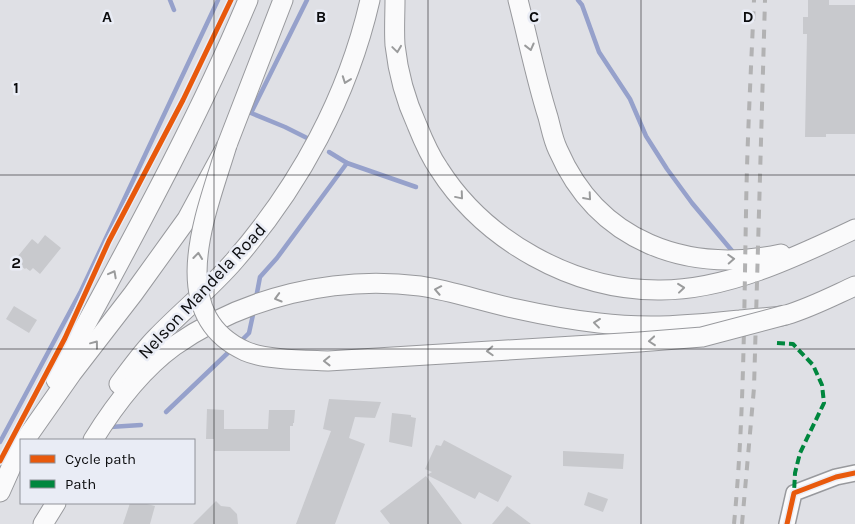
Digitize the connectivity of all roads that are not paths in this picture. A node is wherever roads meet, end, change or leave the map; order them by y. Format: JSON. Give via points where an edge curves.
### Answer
{"nodes":[{"id":1,"x":248,"y":0,"type":"edge"},
{"id":2,"x":283,"y":0,"type":"edge"},
{"id":3,"x":370,"y":0,"type":"edge"},
{"id":4,"x":395,"y":0,"type":"edge"},
{"id":5,"x":518,"y":0,"type":"edge"},
{"id":6,"x":227,"y":145,"type":"junction"},
{"id":7,"x":855,"y":229,"type":"edge"},
{"id":8,"x":820,"y":245,"type":"junction"},
{"id":9,"x":855,"y":286,"type":"edge"},
{"id":10,"x":785,"y":315,"type":"junction"},
{"id":11,"x":25,"y":439,"type":"edge"},
{"id":12,"x":26,"y":439,"type":"edge"},
{"id":13,"x":86,"y":439,"type":"edge"},
{"id":14,"x":94,"y":439,"type":"edge"},
{"id":15,"x":20,"y":448,"type":"edge"},
{"id":16,"x":855,"y":473,"type":"edge"},
{"id":17,"x":0,"y":492,"type":"edge"},
{"id":18,"x":54,"y":504,"type":"edge"},
{"id":19,"x":43,"y":524,"type":"edge"},
{"id":20,"x":787,"y":524,"type":"edge"}],
"edges":[{"from":11,"to":1,"type":"main road","one_way":true,"via":[[169,168]]},
{"from":2,"to":6,"type":"main road"},
{"from":3,"to":13,"type":"main road","name":"Nelson Mandela Road","one_way":true,"via":[[345,84],[312,151],[274,212],[234,261],[156,338],[112,392]]},
{"from":4,"to":8,"type":"main road","one_way":true,"via":[[396,46],[403,86],[416,125],[438,169],[461,199],[532,256],[577,276],[624,288],[659,290],[702,286],[749,274]]},
{"from":5,"to":8,"type":"main road","one_way":true,"via":[[541,96],[558,150],[578,186],[598,210],[648,245],[700,258],[728,260]]},
{"from":10,"to":6,"type":"main road","one_way":true,"bridge":true,"via":[[702,337],[639,342],[328,361],[246,352],[224,338],[213,325],[202,306],[196,281],[204,222]]},
{"from":12,"to":6,"type":"main road","one_way":true,"via":[[187,219]]},
{"from":7,"to":8,"type":"main road"},
{"from":9,"to":10,"type":"main road"},
{"from":10,"to":14,"type":"main road","one_way":true,"via":[[661,327],[600,324],[516,309],[419,286],[371,283],[328,286],[241,309],[202,328],[173,347],[132,384]]},
{"from":15,"to":17,"type":"main road"},
{"from":16,"to":20,"type":"street","via":[[794,493]]},
{"from":18,"to":19,"type":"main road"}]}
